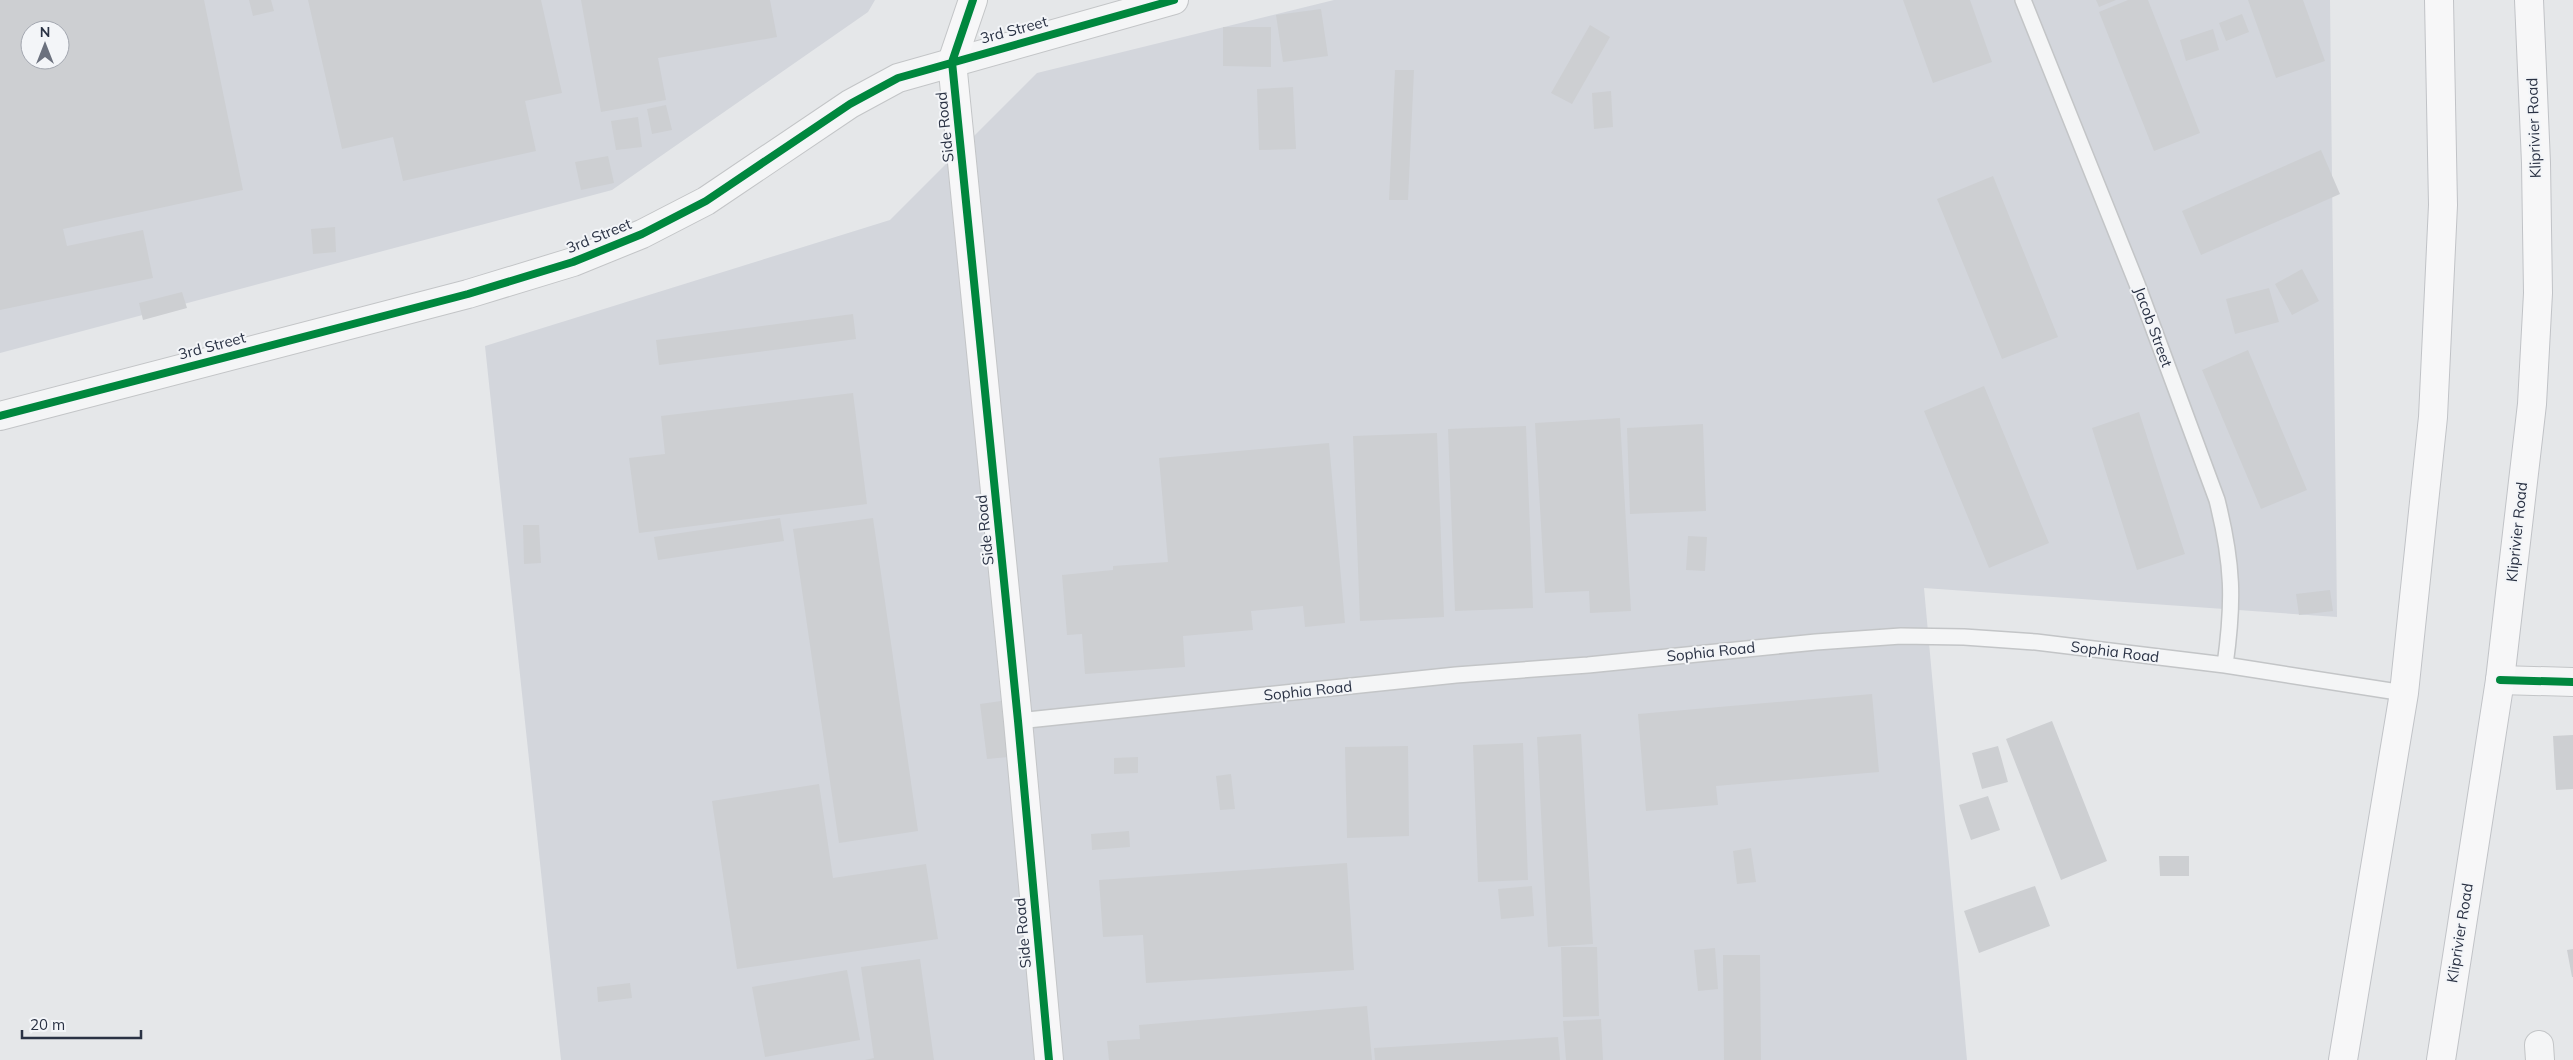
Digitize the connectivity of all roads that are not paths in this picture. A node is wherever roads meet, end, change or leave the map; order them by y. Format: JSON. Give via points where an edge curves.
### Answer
{"nodes":[{"id":1,"x":973,"y":0,"type":"edge"},
{"id":2,"x":1174,"y":0,"type":"edge"},
{"id":3,"x":2023,"y":0,"type":"edge"},
{"id":4,"x":2439,"y":0,"type":"edge"},
{"id":5,"x":2529,"y":0,"type":"edge"},
{"id":6,"x":952,"y":62,"type":"junction"},
{"id":7,"x":0,"y":416,"type":"edge"},
{"id":8,"x":2225,"y":665,"type":"junction"},
{"id":9,"x":2500,"y":680,"type":"junction"},
{"id":10,"x":2573,"y":682,"type":"edge"},
{"id":11,"x":2404,"y":693,"type":"junction"},
{"id":12,"x":1018,"y":721,"type":"junction"},
{"id":13,"x":1049,"y":1060,"type":"edge"},
{"id":14,"x":2343,"y":1060,"type":"edge"},
{"id":15,"x":2440,"y":1060,"type":"edge"}],
"edges":[{"from":1,"to":6,"type":"main road","name":"Side Road"},
{"from":2,"to":6,"type":"street","name":"3rd Street"},
{"from":3,"to":8,"type":"lane","name":"Jacob Street","via":[[2137,284],[2217,500],[2226,535],[2232,589]]},
{"from":4,"to":11,"type":"main road","via":[[2443,205],[2436,359],[2433,417]]},
{"from":5,"to":9,"type":"main road","name":"Kliprivier Road","via":[[2538,293],[2532,404]]},
{"from":6,"to":7,"type":"street","name":"3rd Street","via":[[898,78],[850,104],[706,201],[642,234],[573,262],[468,294]]},
{"from":6,"to":12,"type":"main road","name":"Side Road"},
{"from":8,"to":11,"type":"lane","name":"Sophia Road"},
{"from":8,"to":12,"type":"lane","name":"Sophia Road","via":[[2036,642],[1964,636],[1901,636],[1456,675]]},
{"from":9,"to":10,"type":"street"},
{"from":9,"to":15,"type":"main road","name":"Kliprivier Road"},
{"from":11,"to":14,"type":"main road"},
{"from":12,"to":13,"type":"main road","name":"Side Road"}]}
